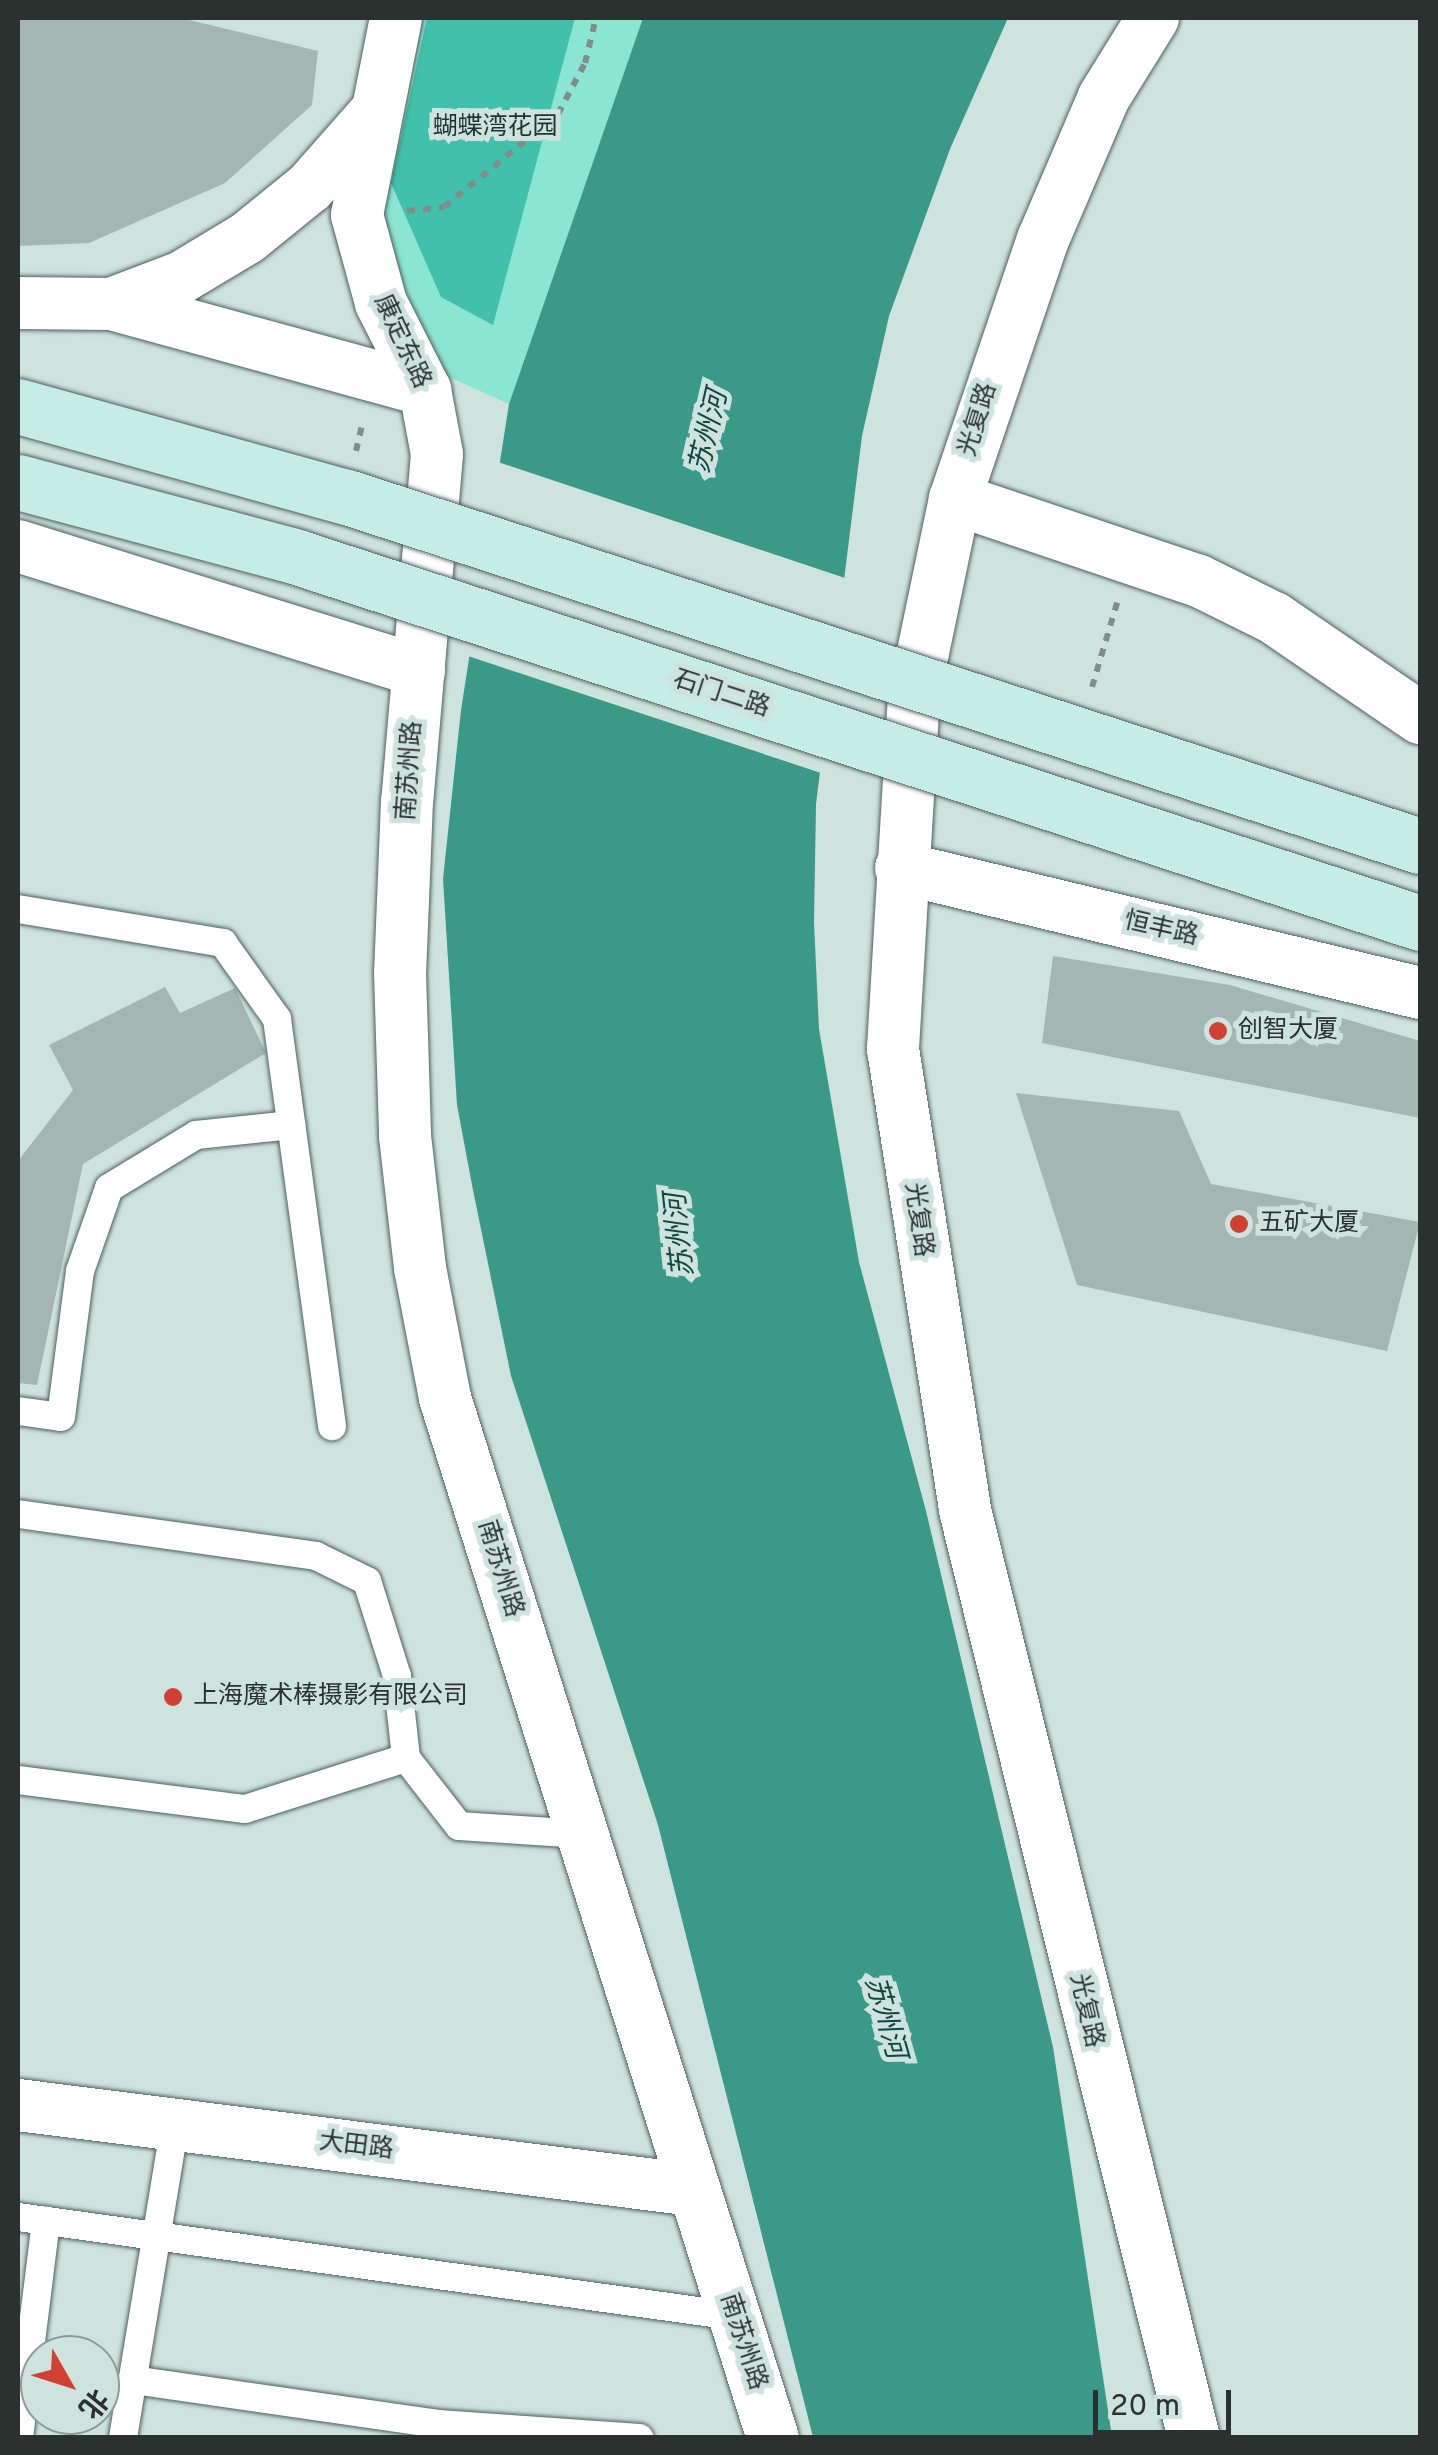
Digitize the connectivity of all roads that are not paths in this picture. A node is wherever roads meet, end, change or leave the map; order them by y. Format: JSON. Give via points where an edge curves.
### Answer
{"nodes":[{"id":1,"x":396,"y":18,"type":"edge"},
{"id":2,"x":1153,"y":18,"type":"edge"},
{"id":3,"x":376,"y":112,"type":"junction"},
{"id":4,"x":18,"y":303,"type":"edge"},
{"id":5,"x":111,"y":304,"type":"junction"},
{"id":6,"x":426,"y":390,"type":"junction"},
{"id":7,"x":18,"y":406,"type":"edge"},
{"id":8,"x":18,"y":482,"type":"edge"},
{"id":9,"x":955,"y":499,"type":"junction"},
{"id":10,"x":18,"y":546,"type":"edge"},
{"id":11,"x":419,"y":671,"type":"junction"},
{"id":12,"x":1420,"y":718,"type":"edge"},
{"id":13,"x":1420,"y":846,"type":"edge"},
{"id":14,"x":902,"y":868,"type":"junction"},
{"id":15,"x":18,"y":908,"type":"edge"},
{"id":16,"x":1420,"y":923,"type":"edge"},
{"id":17,"x":1420,"y":993,"type":"edge"},
{"id":18,"x":291,"y":1125,"type":"junction"},
{"id":19,"x":18,"y":1411,"type":"edge"},
{"id":20,"x":332,"y":1426,"type":"dead end"},
{"id":21,"x":18,"y":1514,"type":"edge"},
{"id":22,"x":406,"y":1758,"type":"junction"},
{"id":23,"x":18,"y":1780,"type":"edge"},
{"id":24,"x":582,"y":1834,"type":"junction"},
{"id":25,"x":18,"y":2105,"type":"edge"},
{"id":26,"x":175,"y":2125,"type":"junction"},
{"id":27,"x":694,"y":2190,"type":"junction"},
{"id":28,"x":32,"y":2219,"type":"edge"},
{"id":29,"x":157,"y":2236,"type":"junction"},
{"id":30,"x":734,"y":2316,"type":"junction"},
{"id":31,"x":133,"y":2380,"type":"junction"},
{"id":32,"x":19,"y":2438,"type":"edge"},
{"id":33,"x":123,"y":2438,"type":"edge"},
{"id":34,"x":640,"y":2438,"type":"edge"},
{"id":35,"x":773,"y":2438,"type":"edge"},
{"id":36,"x":1194,"y":2438,"type":"edge"}],
"edges":[{"from":1,"to":3,"type":"street","name":"康定东路"},
{"from":2,"to":9,"type":"street","name":"光复路","via":[[1104,97],[1043,239]]},
{"from":3,"to":5,"type":"street","via":[[310,187],[247,238],[182,277]]},
{"from":3,"to":6,"type":"street","name":"康定东路","via":[[357,215],[381,303]]},
{"from":4,"to":5,"type":"street"},
{"from":5,"to":6,"type":"street"},
{"from":6,"to":11,"type":"street","name":"康定东路","via":[[437,454]]},
{"from":7,"to":13,"type":"main road","bridge":true,"via":[[347,497]]},
{"from":8,"to":16,"type":"main road","name":"石门二路","bridge":true,"via":[[294,556]]},
{"from":9,"to":12,"type":"street","via":[[1132,554],[1274,618]]},
{"from":9,"to":14,"type":"street","name":"光复路","via":[[914,695]]},
{"from":10,"to":11,"type":"street"},
{"from":11,"to":24,"type":"street","name":"南苏州路","via":[[400,972],[404,1136],[420,1268],[445,1398]]},
{"from":14,"to":17,"type":"street","name":"恒丰路"},
{"from":14,"to":36,"type":"street","name":"光复路","via":[[893,1048],[962,1492]]},
{"from":15,"to":18,"type":"lane","via":[[222,943],[278,1018]]},
{"from":18,"to":19,"type":"lane","via":[[196,1135],[109,1188],[80,1272],[61,1417]]},
{"from":18,"to":20,"type":"lane"},
{"from":21,"to":22,"type":"lane","via":[[316,1556],[367,1581],[397,1676]]},
{"from":22,"to":23,"type":"lane","via":[[245,1809]]},
{"from":22,"to":24,"type":"lane","via":[[459,1826]]},
{"from":24,"to":27,"type":"street","name":"南苏州路"},
{"from":25,"to":26,"type":"street","name":"大田路"},
{"from":26,"to":27,"type":"street","name":"大田路"},
{"from":26,"to":29,"type":"lane"},
{"from":27,"to":30,"type":"street","name":"南苏州路"},
{"from":28,"to":29,"type":"lane"},
{"from":28,"to":32,"type":"lane"},
{"from":29,"to":30,"type":"lane"},
{"from":29,"to":31,"type":"lane"},
{"from":30,"to":35,"type":"street","name":"南苏州路"},
{"from":31,"to":33,"type":"lane"},
{"from":31,"to":34,"type":"lane","via":[[438,2424]]}]}
